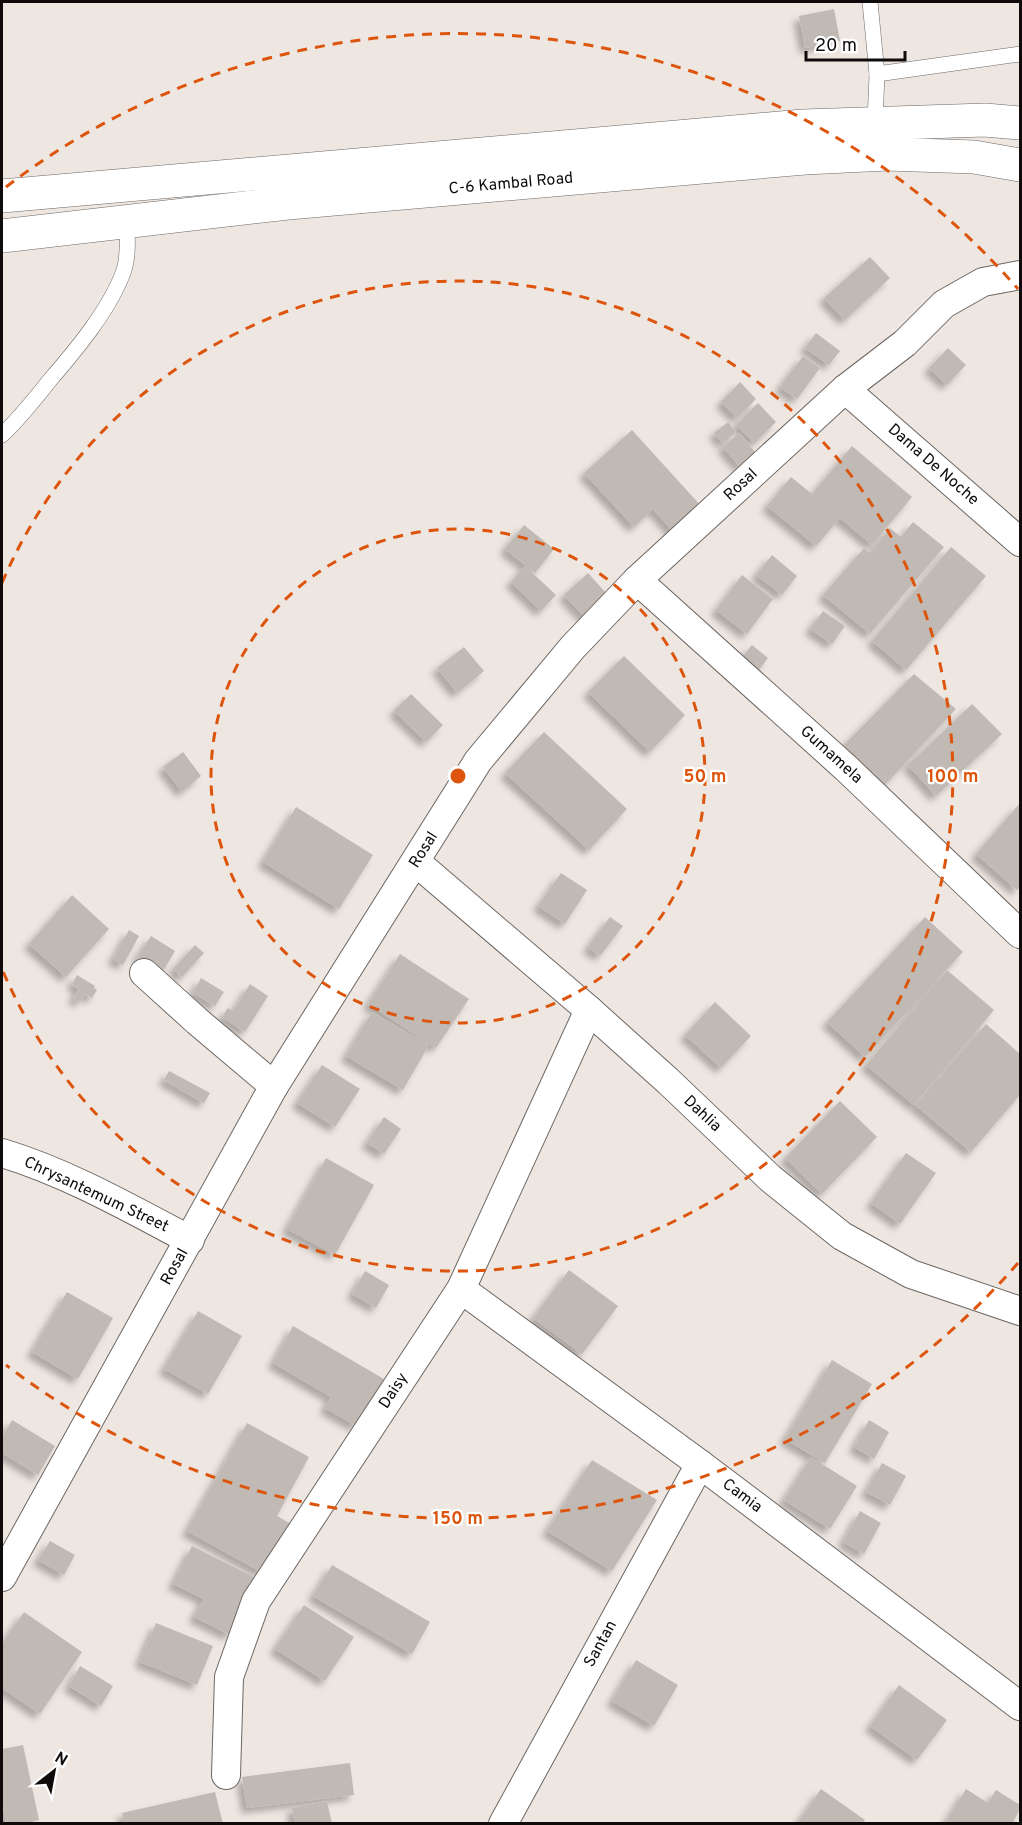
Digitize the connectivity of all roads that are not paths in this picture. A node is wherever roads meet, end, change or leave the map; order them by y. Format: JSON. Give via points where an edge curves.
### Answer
{"nodes":[{"id":1,"x":870,"y":2,"type":"edge"},
{"id":2,"x":1020,"y":54,"type":"edge"},
{"id":3,"x":877,"y":74,"type":"junction"},
{"id":4,"x":875,"y":123,"type":"junction"},
{"id":5,"x":1020,"y":123,"type":"edge"},
{"id":6,"x":1020,"y":165,"type":"edge"},
{"id":7,"x":2,"y":196,"type":"edge"},
{"id":8,"x":127,"y":220,"type":"junction"},
{"id":9,"x":2,"y":236,"type":"edge"},
{"id":10,"x":1020,"y":275,"type":"edge"},
{"id":11,"x":845,"y":389,"type":"junction"},
{"id":12,"x":2,"y":435,"type":"edge"},
{"id":13,"x":1020,"y":542,"type":"edge"},
{"id":14,"x":637,"y":580,"type":"junction"},
{"id":15,"x":416,"y":862,"type":"junction"},
{"id":16,"x":1020,"y":934,"type":"edge"},
{"id":17,"x":144,"y":973,"type":"dead end"},
{"id":18,"x":589,"y":1010,"type":"junction"},
{"id":19,"x":274,"y":1086,"type":"junction"},
{"id":20,"x":2,"y":1153,"type":"edge"},
{"id":21,"x":190,"y":1239,"type":"junction"},
{"id":22,"x":461,"y":1288,"type":"junction"},
{"id":23,"x":1020,"y":1311,"type":"edge"},
{"id":24,"x":700,"y":1464,"type":"junction"},
{"id":25,"x":2,"y":1577,"type":"edge"},
{"id":26,"x":1020,"y":1706,"type":"edge"},
{"id":27,"x":226,"y":1775,"type":"dead end"},
{"id":28,"x":503,"y":1824,"type":"edge"}],
"edges":[{"from":1,"to":3,"type":"lane"},
{"from":2,"to":3,"type":"lane"},
{"from":3,"to":4,"type":"lane"},
{"from":4,"to":5,"type":"main road","name":"C-6 Kambal Road"},
{"from":4,"to":7,"type":"main road","name":"C-6 Kambal Road","via":[[803,126]]},
{"from":6,"to":8,"type":"main road","name":"C-6 Kambal Road","via":[[975,157],[898,154],[805,158]]},
{"from":8,"to":9,"type":"main road","name":"C-6 Kambal Road"},
{"from":8,"to":12,"type":"lane","via":[[124,268],[117,288],[72,354]]},
{"from":10,"to":11,"type":"street","name":"Rosal","via":[[983,282],[944,304],[905,343]]},
{"from":11,"to":13,"type":"street","name":"Dama De Noche"},
{"from":11,"to":14,"type":"street","name":"Rosal"},
{"from":14,"to":15,"type":"street","name":"Rosal","via":[[573,647],[478,761]]},
{"from":14,"to":16,"type":"street","name":"Gumamela","via":[[846,768]]},
{"from":15,"to":18,"type":"street","name":"Dahlia"},
{"from":15,"to":19,"type":"street","name":"Rosal"},
{"from":17,"to":19,"type":"street"},
{"from":18,"to":22,"type":"street","name":"Daisy"},
{"from":18,"to":23,"type":"street","name":"Dahlia","via":[[771,1179],[842,1236],[911,1274]]},
{"from":19,"to":21,"type":"street","name":"Rosal"},
{"from":20,"to":21,"type":"street","name":"Chrysantemum Street","via":[[81,1184]]},
{"from":21,"to":25,"type":"street","name":"Rosal"},
{"from":22,"to":24,"type":"street","name":"Camia"},
{"from":22,"to":27,"type":"street","name":"Daisy","via":[[256,1601],[229,1677]]},
{"from":24,"to":26,"type":"street","name":"Camia"},
{"from":24,"to":28,"type":"street","name":"Santan"}]}
